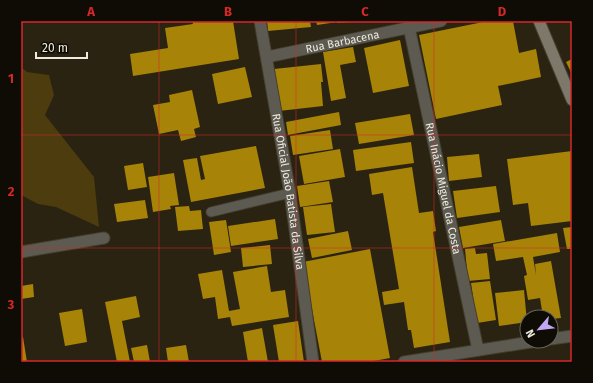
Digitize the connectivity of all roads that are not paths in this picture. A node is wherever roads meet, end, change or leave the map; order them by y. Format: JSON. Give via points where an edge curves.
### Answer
{"nodes":[{"id":1,"x":260,"y":21,"type":"edge"},
{"id":2,"x":441,"y":21,"type":"edge"},
{"id":3,"x":539,"y":21,"type":"edge"},
{"id":4,"x":409,"y":27,"type":"junction"},
{"id":5,"x":267,"y":57,"type":"junction"},
{"id":6,"x":572,"y":100,"type":"edge"},
{"id":7,"x":290,"y":193,"type":"junction"},
{"id":8,"x":211,"y":212,"type":"dead end"},
{"id":9,"x":104,"y":238,"type":"dead end"},
{"id":10,"x":21,"y":252,"type":"edge"},
{"id":11,"x":572,"y":336,"type":"edge"},
{"id":12,"x":559,"y":338,"type":"edge"},
{"id":13,"x":519,"y":344,"type":"edge"},
{"id":14,"x":478,"y":350,"type":"junction"},
{"id":15,"x":313,"y":362,"type":"edge"},
{"id":16,"x":404,"y":362,"type":"edge"}],
"edges":[{"from":1,"to":5,"type":"street","name":"Rua Oficial João Batista da Silva"},
{"from":2,"to":4,"type":"street","name":"Rua Barbacena"},
{"from":3,"to":6,"type":"main road"},
{"from":4,"to":5,"type":"street","name":"Rua Barbacena"},
{"from":4,"to":14,"type":"street","name":"Rua Inácio Miguel da Costa"},
{"from":5,"to":7,"type":"street","name":"Rua Oficial João Batista da Silva"},
{"from":7,"to":8,"type":"lane"},
{"from":7,"to":15,"type":"street","name":"Rua Oficial João Batista da Silva"},
{"from":9,"to":10,"type":"street"},
{"from":11,"to":12,"type":"street"},
{"from":13,"to":14,"type":"street"},
{"from":14,"to":16,"type":"street"}]}
